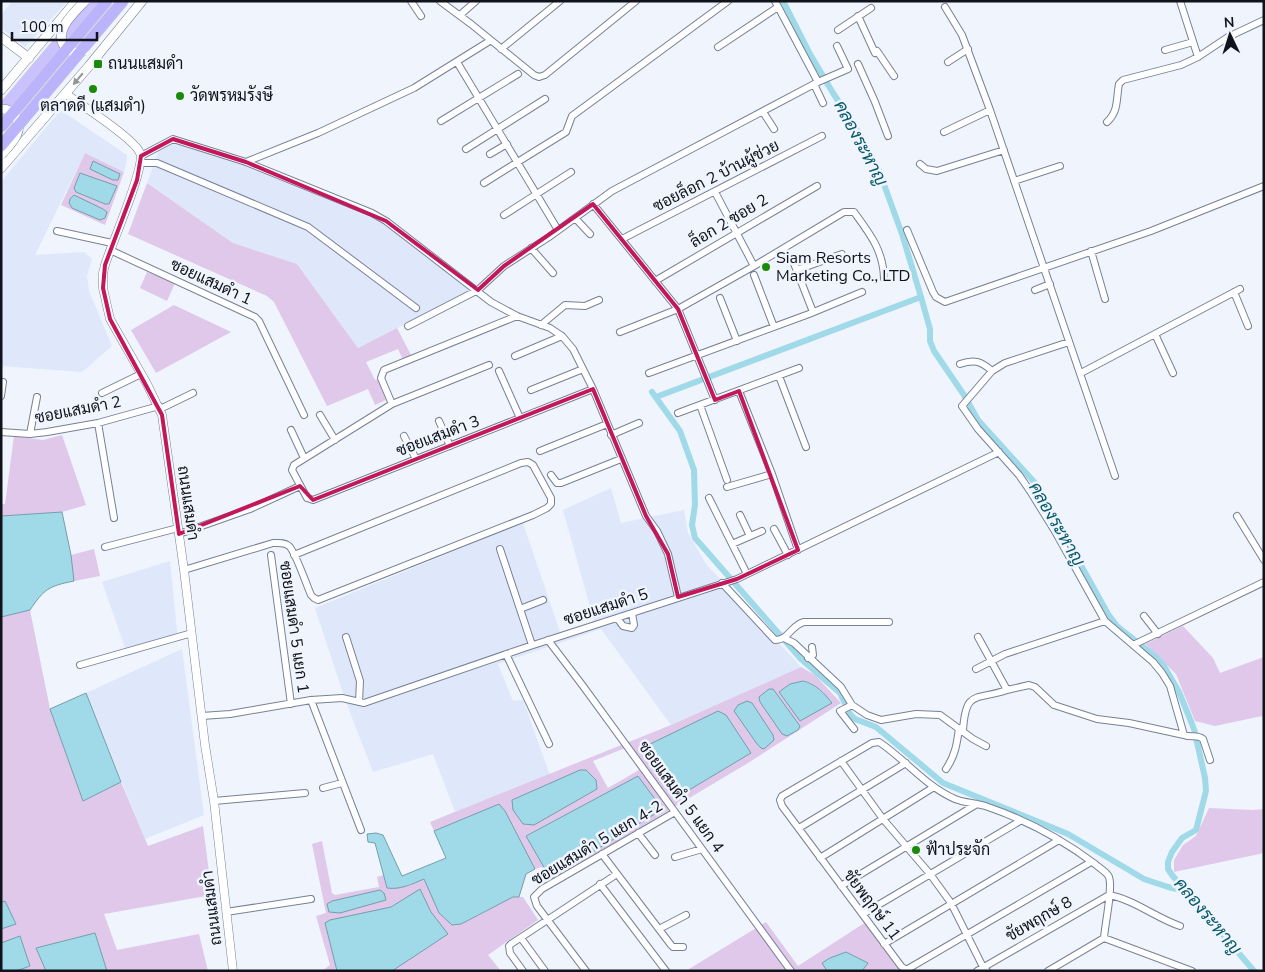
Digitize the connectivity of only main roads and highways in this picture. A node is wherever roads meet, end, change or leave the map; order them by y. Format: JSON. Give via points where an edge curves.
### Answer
{"nodes":[{"id":1,"x":76,"y":1,"type":"edge"},
{"id":2,"x":85,"y":1,"type":"edge"},
{"id":3,"x":93,"y":1,"type":"edge"},
{"id":4,"x":107,"y":1,"type":"edge"},
{"id":5,"x":122,"y":1,"type":"edge"},
{"id":6,"x":129,"y":1,"type":"edge"},
{"id":7,"x":142,"y":1,"type":"edge"},
{"id":8,"x":1,"y":37,"type":"edge"},
{"id":9,"x":29,"y":58,"type":"junction"},
{"id":10,"x":1,"y":90,"type":"edge"},
{"id":11,"x":1,"y":109,"type":"edge"},
{"id":12,"x":1,"y":127,"type":"edge"},
{"id":13,"x":1,"y":145,"type":"edge"},
{"id":14,"x":1,"y":155,"type":"edge"},
{"id":15,"x":1,"y":168,"type":"edge"}],
"edges":[{"from":1,"to":9,"type":"main road"},
{"from":2,"to":6,"type":"main road","bridge":true,"via":[[61,33],[65,47],[72,52],[82,52],[91,47]]},
{"from":3,"to":11,"type":"highway"},
{"from":4,"to":12,"type":"highway","bridge":true},
{"from":5,"to":13,"type":"highway","bridge":true},
{"from":7,"to":15,"type":"main road","one_way":true},
{"from":8,"to":9,"type":"main road"},
{"from":9,"to":10,"type":"main road"},
{"from":11,"to":14,"type":"main road","bridge":true,"via":[[15,115],[19,126],[17,136]]}]}
